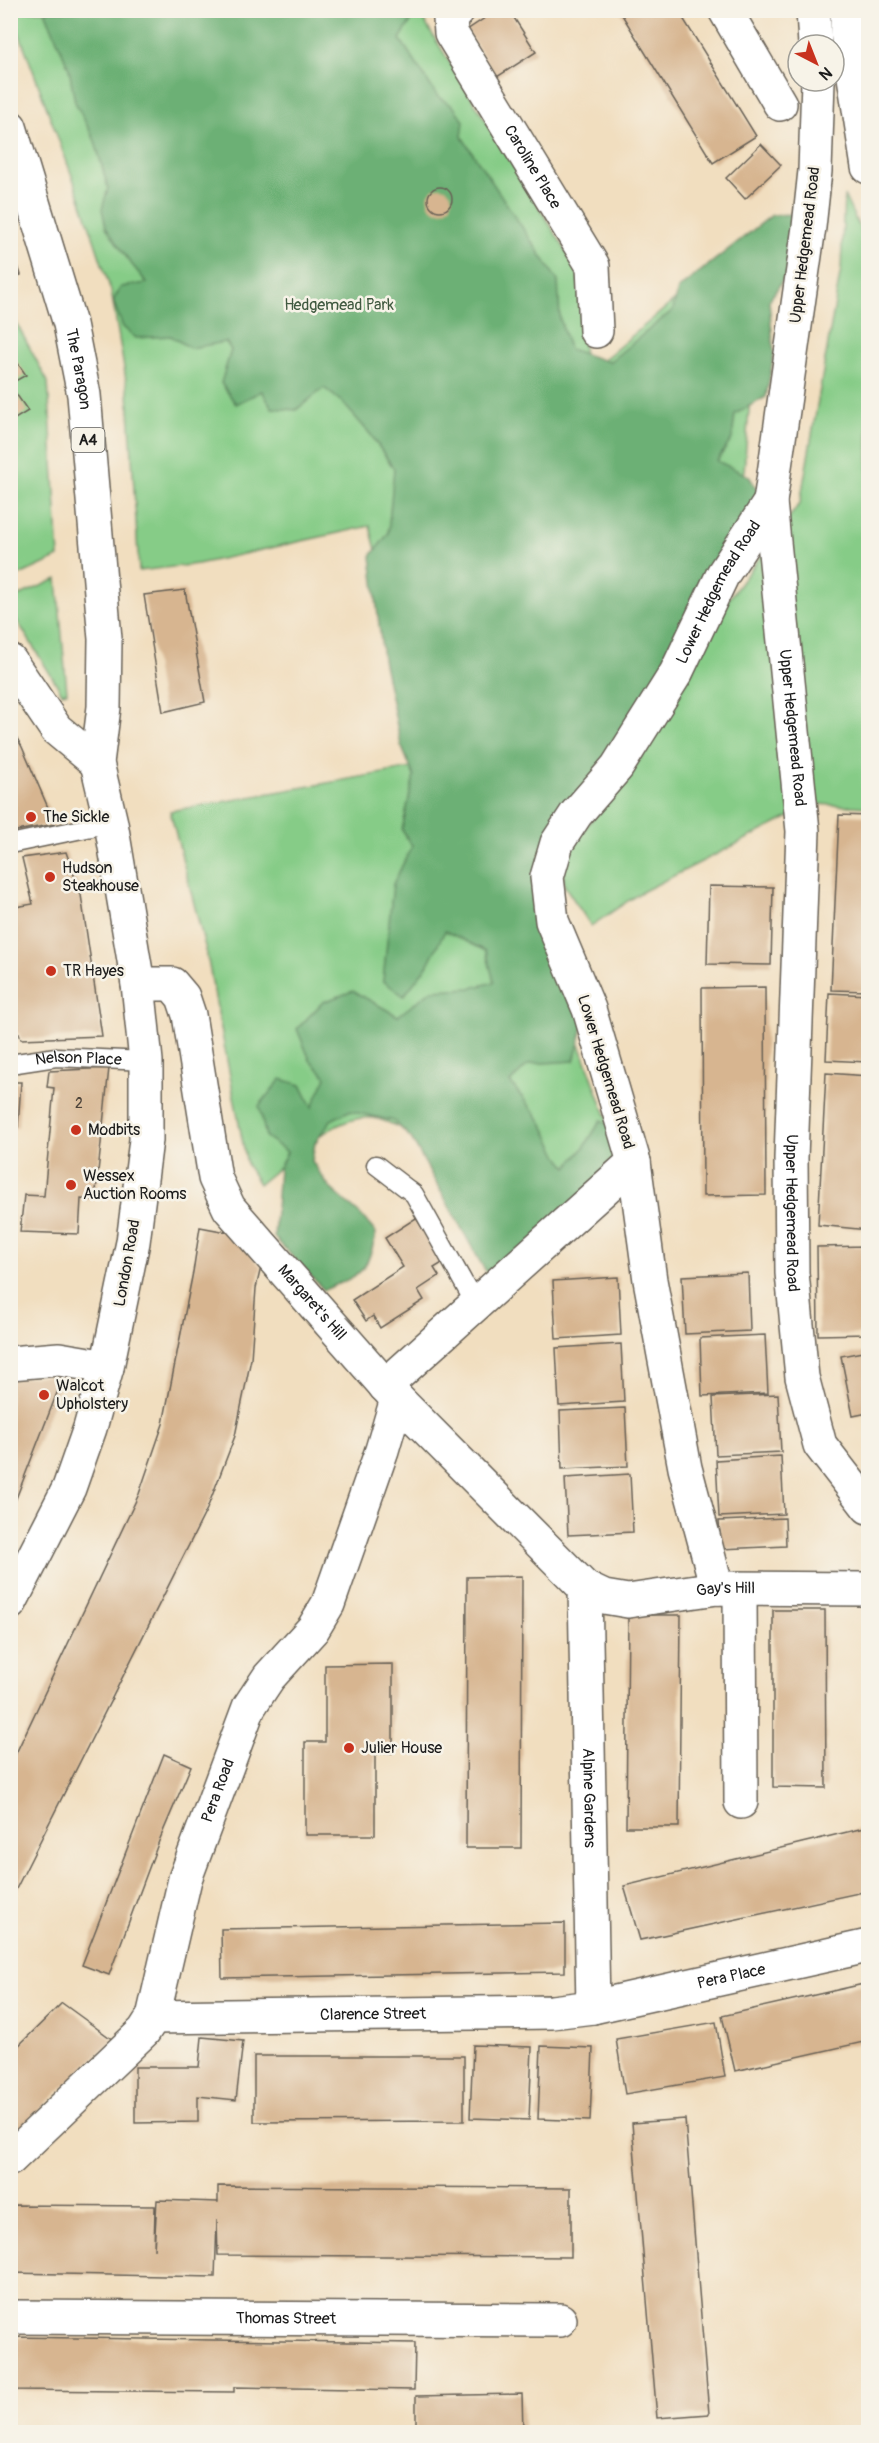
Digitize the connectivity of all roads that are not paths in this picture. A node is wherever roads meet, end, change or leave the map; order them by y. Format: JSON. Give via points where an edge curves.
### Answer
{"nodes":[{"id":1,"x":458,"y":10,"type":"edge"},
{"id":2,"x":725,"y":10,"type":"edge"},
{"id":3,"x":813,"y":10,"type":"edge"},
{"id":4,"x":847,"y":10,"type":"edge"},
{"id":5,"x":814,"y":33,"type":"edge"},
{"id":6,"x":818,"y":93,"type":"edge"},
{"id":7,"x":780,"y":104,"type":"dead end"},
{"id":8,"x":10,"y":127,"type":"edge"},
{"id":9,"x":868,"y":167,"type":"edge"},
{"id":10,"x":596,"y":332,"type":"dead end"},
{"id":11,"x":770,"y":502,"type":"junction"},
{"id":12,"x":10,"y":661,"type":"edge"},
{"id":13,"x":97,"y":763,"type":"junction"},
{"id":14,"x":111,"y":823,"type":"junction"},
{"id":15,"x":10,"y":844,"type":"edge"},
{"id":16,"x":138,"y":984,"type":"junction"},
{"id":17,"x":146,"y":1061,"type":"junction"},
{"id":18,"x":10,"y":1064,"type":"edge"},
{"id":19,"x":634,"y":1162,"type":"junction"},
{"id":20,"x":376,"y":1165,"type":"dead end"},
{"id":21,"x":476,"y":1305,"type":"junction"},
{"id":22,"x":10,"y":1363,"type":"edge"},
{"id":23,"x":107,"y":1367,"type":"junction"},
{"id":24,"x":391,"y":1393,"type":"junction"},
{"id":25,"x":868,"y":1507,"type":"edge"},
{"id":26,"x":585,"y":1588,"type":"junction"},
{"id":27,"x":728,"y":1588,"type":"junction"},
{"id":28,"x":868,"y":1589,"type":"edge"},
{"id":29,"x":10,"y":1603,"type":"edge"},
{"id":30,"x":741,"y":1803,"type":"dead end"},
{"id":31,"x":868,"y":1946,"type":"edge"},
{"id":32,"x":593,"y":2007,"type":"junction"},
{"id":33,"x":153,"y":2017,"type":"junction"},
{"id":34,"x":10,"y":2159,"type":"edge"},
{"id":35,"x":10,"y":2318,"type":"edge"},
{"id":36,"x":560,"y":2320,"type":"dead end"}],
"edges":[{"from":1,"to":10,"type":"street","name":"Caroline Place","via":[[450,19],[451,33],[593,266]]},
{"from":2,"to":7,"type":"street"},
{"from":3,"to":5,"type":"street"},
{"from":4,"to":9,"type":"street"},
{"from":6,"to":11,"type":"street","name":"Upper Hedgemead Road","via":[[809,227]]},
{"from":8,"to":13,"type":"street","name":"The Paragon","number":"A4","via":[[70,324],[84,395],[105,639],[104,707]]},
{"from":11,"to":19,"type":"street","name":"Lower Hedgemead Road","via":[[723,574],[676,673],[617,767],[556,843],[547,877],[552,921],[589,1009]]},
{"from":11,"to":25,"type":"street","name":"Upper Hedgemead Road","via":[[803,831],[791,1158],[792,1273],[802,1377],[820,1445]]},
{"from":12,"to":13,"type":"street","via":[[56,729]]},
{"from":13,"to":14,"type":"street","name":"London Road","number":"A4"},
{"from":14,"to":15,"type":"lane"},
{"from":14,"to":16,"type":"street","name":"London Road","number":"A4"},
{"from":16,"to":17,"type":"street","name":"London Road","number":"A4"},
{"from":16,"to":24,"type":"street","name":"Margaret's Hill","via":[[172,984],[183,997],[215,1178],[229,1208]]},
{"from":17,"to":18,"type":"lane","name":"Nelson Place","via":[[56,1056]]},
{"from":17,"to":23,"type":"street","name":"London Road","number":"A4","via":[[146,1140],[135,1231]]},
{"from":19,"to":21,"type":"street","name":"Lower Hedgemead Road"},
{"from":19,"to":27,"type":"street","via":[[650,1280],[685,1468]]},
{"from":20,"to":21,"type":"lane","via":[[414,1194]]},
{"from":21,"to":24,"type":"street","name":"Lower Hedgemead Road"},
{"from":22,"to":23,"type":"street","via":[[59,1359]]},
{"from":23,"to":29,"type":"street","name":"London Road","number":"A4","via":[[69,1488]]},
{"from":24,"to":26,"type":"street","name":"Margaret's Hill"},
{"from":24,"to":33,"type":"street","name":"Pera Road","via":[[382,1450],[328,1604],[313,1629],[269,1677],[240,1729],[185,1879]]},
{"from":26,"to":27,"type":"street","name":"Gay's Hill","via":[[604,1597],[628,1601]]},
{"from":26,"to":32,"type":"street","name":"Alpine Gardens"},
{"from":27,"to":28,"type":"street","name":"Gay's Hill"},
{"from":27,"to":30,"type":"street"},
{"from":31,"to":32,"type":"street","name":"Pera Place"},
{"from":32,"to":33,"type":"street","name":"Clarence Street","via":[[552,2012]]},
{"from":33,"to":34,"type":"street","name":"Pera Road","via":[[144,2031]]},
{"from":35,"to":36,"type":"street","name":"Thomas Street"}]}
